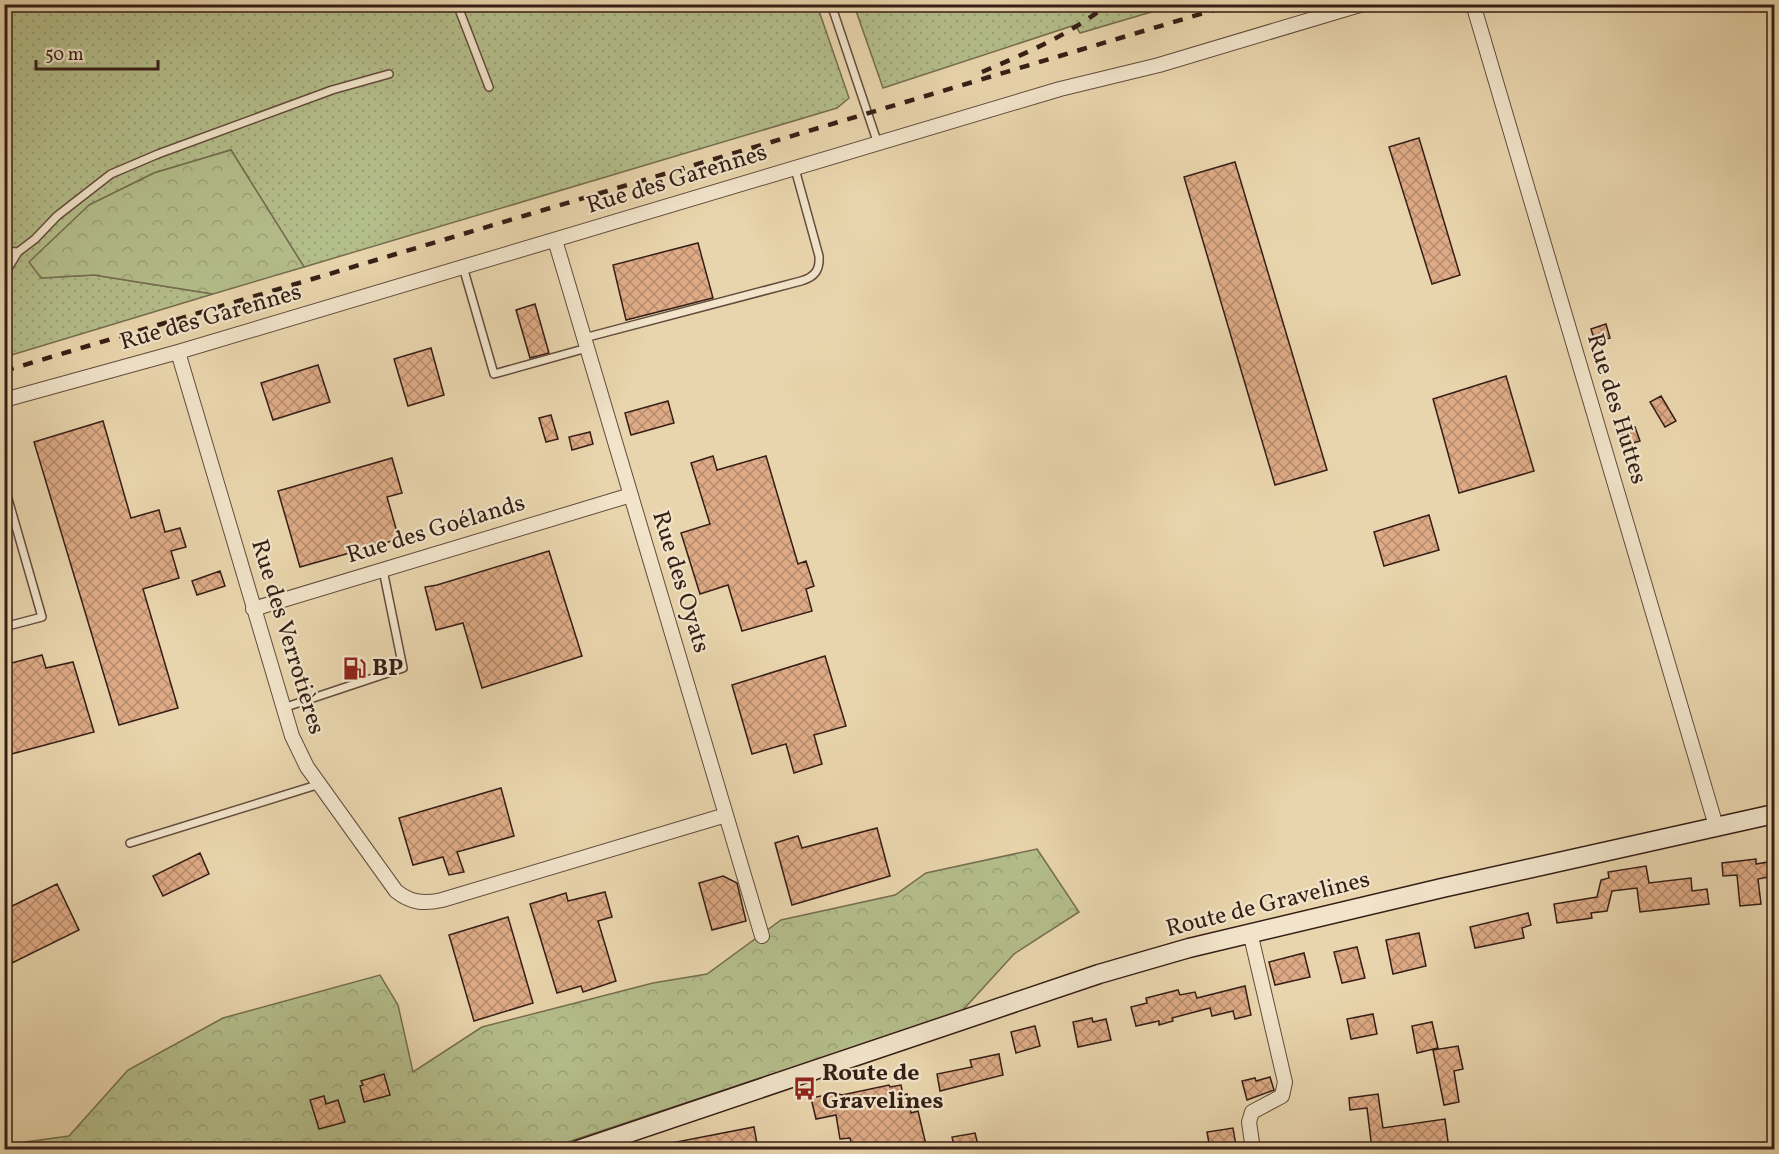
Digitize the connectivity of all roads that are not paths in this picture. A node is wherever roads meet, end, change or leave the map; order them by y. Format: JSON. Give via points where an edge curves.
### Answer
{"nodes":[{"id":1,"x":457,"y":4,"type":"edge"},
{"id":2,"x":831,"y":4,"type":"edge"},
{"id":3,"x":1363,"y":4,"type":"edge"},
{"id":4,"x":1473,"y":4,"type":"edge"},
{"id":5,"x":388,"y":74,"type":"dead end"},
{"id":6,"x":489,"y":87,"type":"dead end"},
{"id":7,"x":878,"y":144,"type":"junction"},
{"id":8,"x":795,"y":169,"type":"junction"},
{"id":9,"x":555,"y":240,"type":"junction"},
{"id":10,"x":4,"y":251,"type":"edge"},
{"id":11,"x":18,"y":252,"type":"junction"},
{"id":12,"x":463,"y":267,"type":"junction"},
{"id":13,"x":4,"y":275,"type":"edge"},
{"id":14,"x":586,"y":343,"type":"junction"},
{"id":15,"x":178,"y":352,"type":"junction"},
{"id":16,"x":4,"y":382,"type":"edge"},
{"id":17,"x":7,"y":399,"type":"edge"},
{"id":18,"x":4,"y":485,"type":"edge"},
{"id":19,"x":631,"y":495,"type":"junction"},
{"id":20,"x":383,"y":570,"type":"junction"},
{"id":21,"x":253,"y":609,"type":"junction"},
{"id":22,"x":4,"y":627,"type":"edge"},
{"id":23,"x":283,"y":708,"type":"junction"},
{"id":24,"x":320,"y":784,"type":"junction"},
{"id":25,"x":1774,"y":814,"type":"edge"},
{"id":26,"x":726,"y":815,"type":"junction"},
{"id":27,"x":1716,"y":826,"type":"junction"},
{"id":28,"x":130,"y":843,"type":"dead end"},
{"id":29,"x":1250,"y":932,"type":"junction"},
{"id":30,"x":762,"y":936,"type":"dead end"},
{"id":31,"x":589,"y":1148,"type":"edge"},
{"id":32,"x":1253,"y":1149,"type":"edge"}],
"edges":[{"from":1,"to":6,"type":"lane"},
{"from":2,"to":7,"type":"lane"},
{"from":3,"to":7,"type":"street","name":"Rue des Garennes"},
{"from":4,"to":27,"type":"street","name":"Rue des Huttes"},
{"from":5,"to":11,"type":"lane","via":[[321,94],[111,174]]},
{"from":7,"to":8,"type":"street","name":"Rue des Garennes"},
{"from":8,"to":9,"type":"street","name":"Rue des Garennes"},
{"from":8,"to":14,"type":"lane","via":[[819,256],[819,268],[813,276]]},
{"from":9,"to":12,"type":"street","name":"Rue des Garennes"},
{"from":9,"to":14,"type":"street","name":"Rue des Oyats"},
{"from":10,"to":11,"type":"lane"},
{"from":11,"to":13,"type":"lane"},
{"from":12,"to":14,"type":"lane","via":[[494,375]]},
{"from":12,"to":15,"type":"street","name":"Rue des Garennes"},
{"from":14,"to":19,"type":"street","name":"Rue des Oyats"},
{"from":15,"to":17,"type":"street","name":"Rue des Garennes"},
{"from":15,"to":21,"type":"street","name":"Rue des Verrotières"},
{"from":16,"to":17,"type":"lane"},
{"from":18,"to":22,"type":"lane","via":[[42,616]]},
{"from":19,"to":20,"type":"street","name":"Rue des Goélands"},
{"from":19,"to":26,"type":"street","name":"Rue des Oyats"},
{"from":20,"to":21,"type":"street","name":"Rue des Goélands"},
{"from":20,"to":23,"type":"lane","via":[[403,668]]},
{"from":21,"to":23,"type":"street","name":"Rue des Verrotières"},
{"from":23,"to":24,"type":"street","name":"Rue des Verrotières","via":[[298,749]]},
{"from":24,"to":26,"type":"street","name":"Rue des Verrotières","via":[[389,883],[402,896],[419,902],[442,900]]},
{"from":24,"to":28,"type":"lane"},
{"from":25,"to":27,"type":"main road","name":"Route de Gravelines"},
{"from":26,"to":30,"type":"street","name":"Rue des Oyats"},
{"from":27,"to":29,"type":"main road","name":"Route de Gravelines"},
{"from":29,"to":31,"type":"main road","name":"Route de Gravelines","via":[[1100,974]]},
{"from":29,"to":32,"type":"street","via":[[1285,1082],[1282,1096],[1252,1112],[1249,1122]]}]}
